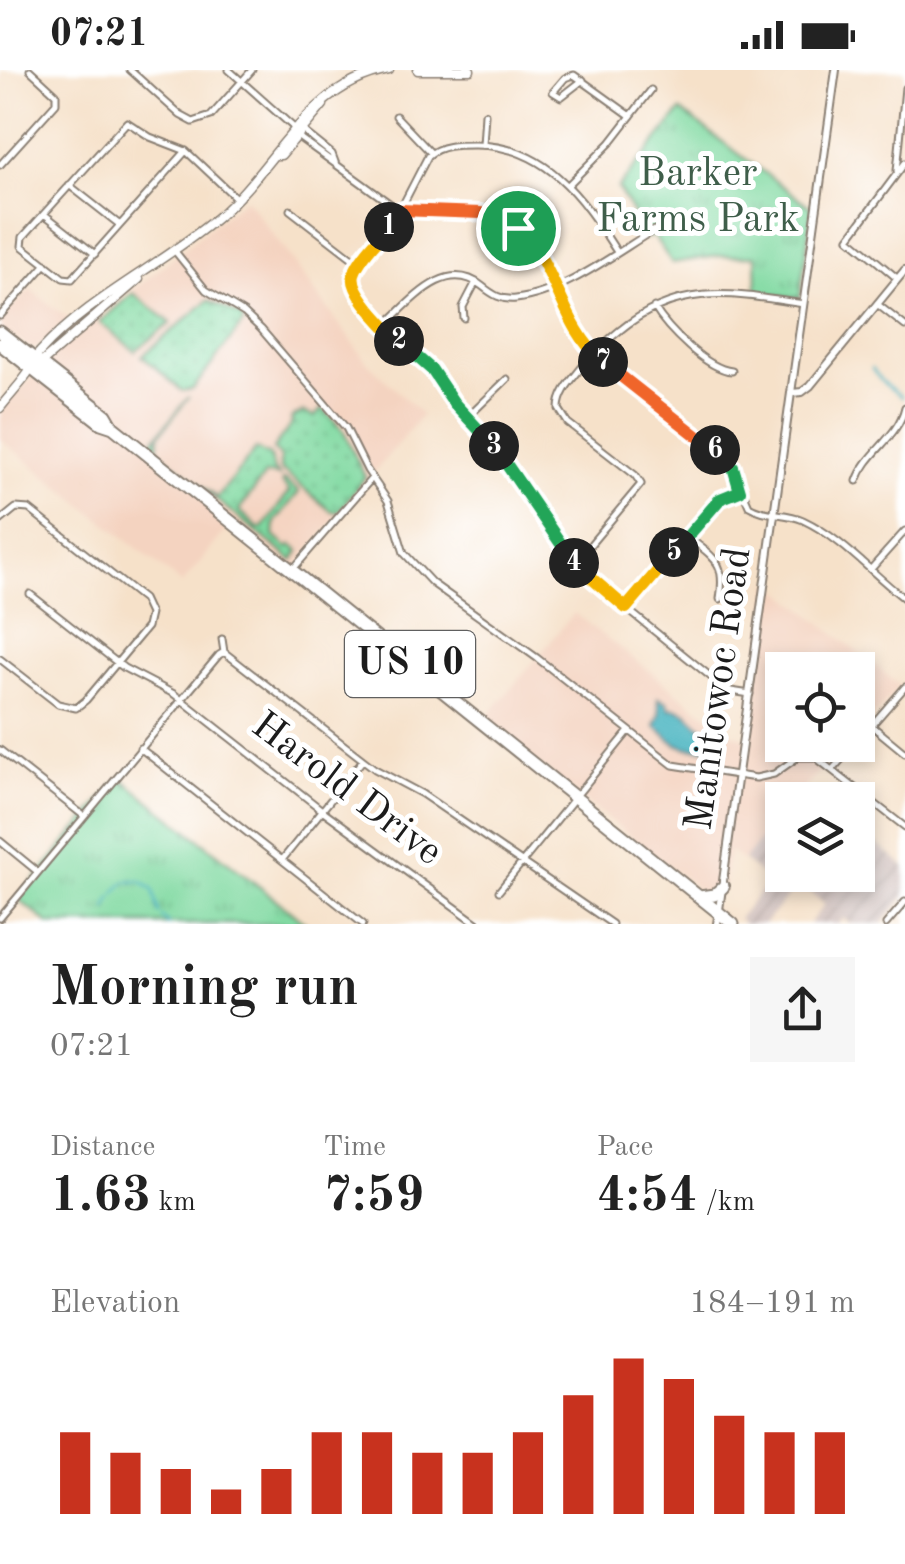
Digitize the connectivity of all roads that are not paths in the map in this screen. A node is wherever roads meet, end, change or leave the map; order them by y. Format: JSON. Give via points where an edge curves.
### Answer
{"nodes":[{"id":1,"x":30,"y":70,"type":"edge"},
{"id":2,"x":130,"y":70,"type":"edge"},
{"id":3,"x":229,"y":70,"type":"edge"},
{"id":4,"x":252,"y":70,"type":"edge"},
{"id":5,"x":384,"y":70,"type":"edge"},
{"id":6,"x":418,"y":70,"type":"edge"},
{"id":7,"x":470,"y":70,"type":"edge"},
{"id":8,"x":836,"y":70,"type":"edge"},
{"id":9,"x":583,"y":80,"type":"junction"},
{"id":10,"x":242,"y":81,"type":"junction"},
{"id":11,"x":905,"y":88,"type":"edge"},
{"id":12,"x":651,"y":90,"type":"dead end"},
{"id":13,"x":485,"y":114,"type":"dead end"},
{"id":14,"x":396,"y":116,"type":"dead end"},
{"id":15,"x":631,"y":116,"type":"junction"},
{"id":16,"x":299,"y":132,"type":"junction"},
{"id":17,"x":483,"y":145,"type":"junction"},
{"id":18,"x":186,"y":151,"type":"junction"},
{"id":19,"x":431,"y":153,"type":"junction"},
{"id":20,"x":905,"y":163,"type":"edge"},
{"id":21,"x":0,"y":165,"type":"edge"},
{"id":22,"x":896,"y":174,"type":"junction"},
{"id":23,"x":569,"y":184,"type":"junction"},
{"id":24,"x":69,"y":185,"type":"junction"},
{"id":25,"x":237,"y":199,"type":"junction"},
{"id":26,"x":290,"y":210,"type":"dead end"},
{"id":27,"x":400,"y":210,"type":"junction"},
{"id":28,"x":44,"y":214,"type":"junction"},
{"id":29,"x":120,"y":225,"type":"junction"},
{"id":30,"x":666,"y":230,"type":"dead end"},
{"id":31,"x":174,"y":250,"type":"junction"},
{"id":32,"x":617,"y":252,"type":"junction"},
{"id":33,"x":94,"y":254,"type":"junction"},
{"id":34,"x":46,"y":264,"type":"junction"},
{"id":35,"x":360,"y":264,"type":"junction"},
{"id":36,"x":905,"y":270,"type":"edge"},
{"id":37,"x":898,"y":279,"type":"junction"},
{"id":38,"x":476,"y":282,"type":"junction"},
{"id":39,"x":553,"y":286,"type":"junction"},
{"id":40,"x":804,"y":304,"type":"junction"},
{"id":41,"x":877,"y":304,"type":"junction"},
{"id":42,"x":654,"y":308,"type":"junction"},
{"id":43,"x":0,"y":316,"type":"edge"},
{"id":44,"x":464,"y":318,"type":"dead end"},
{"id":45,"x":385,"y":324,"type":"junction"},
{"id":46,"x":905,"y":326,"type":"edge"},
{"id":47,"x":0,"y":332,"type":"edge"},
{"id":48,"x":0,"y":344,"type":"edge"},
{"id":49,"x":594,"y":353,"type":"junction"},
{"id":50,"x":35,"y":364,"type":"junction"},
{"id":51,"x":732,"y":371,"type":"dead end"},
{"id":52,"x":506,"y":379,"type":"dead end"},
{"id":53,"x":792,"y":394,"type":"junction"},
{"id":54,"x":905,"y":407,"type":"edge"},
{"id":55,"x":0,"y":408,"type":"edge"},
{"id":56,"x":468,"y":417,"type":"junction"},
{"id":57,"x":372,"y":478,"type":"junction"},
{"id":58,"x":857,"y":481,"type":"dead end"},
{"id":59,"x":740,"y":491,"type":"junction"},
{"id":60,"x":775,"y":514,"type":"junction"},
{"id":61,"x":0,"y":521,"type":"edge"},
{"id":62,"x":905,"y":531,"type":"edge"},
{"id":63,"x":688,"y":536,"type":"junction"},
{"id":64,"x":574,"y":564,"type":"junction"},
{"id":65,"x":872,"y":569,"type":"junction"},
{"id":66,"x":292,"y":570,"type":"junction"},
{"id":67,"x":30,"y":594,"type":"dead end"},
{"id":68,"x":905,"y":598,"type":"edge"},
{"id":69,"x":720,"y":599,"type":"dead end"},
{"id":70,"x":626,"y":608,"type":"junction"},
{"id":71,"x":222,"y":639,"type":"dead end"},
{"id":72,"x":224,"y":652,"type":"junction"},
{"id":73,"x":0,"y":658,"type":"edge"},
{"id":74,"x":118,"y":664,"type":"junction"},
{"id":75,"x":905,"y":687,"type":"edge"},
{"id":76,"x":750,"y":694,"type":"junction"},
{"id":77,"x":182,"y":699,"type":"junction"},
{"id":78,"x":875,"y":721,"type":"edge"},
{"id":79,"x":875,"y":729,"type":"edge"},
{"id":80,"x":629,"y":731,"type":"junction"},
{"id":81,"x":140,"y":748,"type":"junction"},
{"id":82,"x":0,"y":750,"type":"edge"},
{"id":83,"x":905,"y":753,"type":"edge"},
{"id":84,"x":363,"y":760,"type":"junction"},
{"id":85,"x":839,"y":762,"type":"edge"},
{"id":86,"x":833,"y":769,"type":"junction"},
{"id":87,"x":738,"y":776,"type":"junction"},
{"id":88,"x":576,"y":797,"type":"junction"},
{"id":89,"x":322,"y":810,"type":"junction"},
{"id":90,"x":84,"y":816,"type":"junction"},
{"id":91,"x":905,"y":827,"type":"edge"},
{"id":92,"x":0,"y":841,"type":"edge"},
{"id":93,"x":282,"y":860,"type":"junction"},
{"id":94,"x":523,"y":862,"type":"junction"},
{"id":95,"x":38,"y":872,"type":"junction"},
{"id":96,"x":723,"y":886,"type":"junction"},
{"id":97,"x":499,"y":892,"type":"dead end"},
{"id":98,"x":700,"y":897,"type":"junction"},
{"id":99,"x":905,"y":902,"type":"edge"},
{"id":100,"x":0,"y":918,"type":"edge"},
{"id":101,"x":718,"y":918,"type":"edge"},
{"id":102,"x":890,"y":923,"type":"edge"},
{"id":103,"x":363,"y":924,"type":"edge"},
{"id":104,"x":478,"y":924,"type":"edge"},
{"id":105,"x":612,"y":924,"type":"edge"},
{"id":106,"x":734,"y":924,"type":"edge"}],
"edges":[{"from":1,"to":21,"type":"street","via":[[57,98]]},
{"from":2,"to":10,"type":"street","via":[[193,122],[211,116]]},
{"from":3,"to":10,"type":"street"},
{"from":4,"to":10,"type":"street"},
{"from":5,"to":16,"type":"main road","via":[[350,82]]},
{"from":6,"to":7,"type":"main road"},
{"from":8,"to":40,"type":"street","name":"Manitowoc Road"},
{"from":9,"to":9,"type":"street","via":[[568,76],[553,92],[561,96]]},
{"from":9,"to":15,"type":"street"},
{"from":10,"to":16,"type":"street"},
{"from":11,"to":22,"type":"street"},
{"from":12,"to":15,"type":"street"},
{"from":13,"to":17,"type":"street"},
{"from":14,"to":19,"type":"street"},
{"from":15,"to":23,"type":"street"},
{"from":16,"to":25,"type":"main road"},
{"from":16,"to":27,"type":"street","via":[[327,160]]},
{"from":17,"to":19,"type":"street"},
{"from":17,"to":23,"type":"street","via":[[528,156]]},
{"from":18,"to":24,"type":"street","via":[[127,122]]},
{"from":18,"to":25,"type":"street"},
{"from":18,"to":29,"type":"street"},
{"from":19,"to":27,"type":"street"},
{"from":20,"to":22,"type":"street"},
{"from":22,"to":37,"type":"street","via":[[849,238]]},
{"from":23,"to":32,"type":"street"},
{"from":24,"to":28,"type":"street"},
{"from":24,"to":29,"type":"street"},
{"from":25,"to":31,"type":"main road"},
{"from":26,"to":35,"type":"street"},
{"from":27,"to":35,"type":"street"},
{"from":27,"to":39,"type":"street","via":[[481,213],[511,223],[533,244]]},
{"from":28,"to":33,"type":"street"},
{"from":28,"to":34,"type":"street","via":[[21,244]]},
{"from":29,"to":33,"type":"street"},
{"from":30,"to":32,"type":"street"},
{"from":31,"to":50,"type":"main road","via":[[56,337]]},
{"from":31,"to":57,"type":"street","via":[[201,286],[250,318],[312,387],[346,428]]},
{"from":32,"to":39,"type":"street"},
{"from":33,"to":34,"type":"street","via":[[70,280]]},
{"from":34,"to":43,"type":"street"},
{"from":35,"to":45,"type":"street","via":[[354,286]]},
{"from":36,"to":37,"type":"street"},
{"from":37,"to":41,"type":"street"},
{"from":38,"to":39,"type":"street","via":[[507,300]]},
{"from":38,"to":44,"type":"street"},
{"from":38,"to":45,"type":"street","via":[[442,278]]},
{"from":39,"to":49,"type":"street"},
{"from":40,"to":42,"type":"street","via":[[714,293]]},
{"from":40,"to":53,"type":"street","name":"Manitowoc Road"},
{"from":41,"to":46,"type":"street"},
{"from":41,"to":53,"type":"street","via":[[810,386]]},
{"from":42,"to":49,"type":"street"},
{"from":42,"to":51,"type":"street","via":[[670,330]]},
{"from":45,"to":56,"type":"street"},
{"from":47,"to":50,"type":"highway","number":"US 10"},
{"from":48,"to":50,"type":"highway","number":"US 10"},
{"from":49,"to":59,"type":"street","via":[[730,462]]},
{"from":49,"to":64,"type":"street","via":[[562,394],[559,409],[641,484]]},
{"from":50,"to":55,"type":"main road"},
{"from":50,"to":66,"type":"highway","number":"US 10"},
{"from":52,"to":56,"type":"street"},
{"from":53,"to":60,"type":"street","name":"Manitowoc Road"},
{"from":54,"to":58,"type":"street","via":[[899,426]]},
{"from":56,"to":64,"type":"street"},
{"from":57,"to":66,"type":"street"},
{"from":57,"to":80,"type":"street","via":[[415,569]]},
{"from":59,"to":60,"type":"street","via":[[748,506]]},
{"from":59,"to":63,"type":"street","via":[[720,499]]},
{"from":60,"to":65,"type":"street","via":[[806,522]]},
{"from":60,"to":76,"type":"street","name":"Manitowoc Road"},
{"from":61,"to":74,"type":"street","via":[[12,510],[29,509],[146,602],[147,627]]},
{"from":62,"to":65,"type":"street"},
{"from":63,"to":69,"type":"street","via":[[721,565]]},
{"from":63,"to":70,"type":"street"},
{"from":64,"to":70,"type":"street"},
{"from":65,"to":68,"type":"street"},
{"from":66,"to":88,"type":"highway","number":"US 10"},
{"from":67,"to":74,"type":"street","name":"Harold Drive"},
{"from":70,"to":76,"type":"street","via":[[721,685]]},
{"from":71,"to":72,"type":"street"},
{"from":72,"to":77,"type":"street"},
{"from":72,"to":84,"type":"street"},
{"from":73,"to":74,"type":"street","via":[[68,708],[82,704]]},
{"from":74,"to":77,"type":"street","name":"Harold Drive"},
{"from":75,"to":78,"type":"street"},
{"from":76,"to":87,"type":"street","name":"Manitowoc Road"},
{"from":77,"to":81,"type":"street"},
{"from":77,"to":89,"type":"street","name":"Harold Drive"},
{"from":79,"to":83,"type":"street"},
{"from":80,"to":87,"type":"street","via":[[673,765]]},
{"from":80,"to":88,"type":"street"},
{"from":81,"to":90,"type":"street"},
{"from":81,"to":93,"type":"street"},
{"from":82,"to":90,"type":"street"},
{"from":84,"to":89,"type":"street"},
{"from":84,"to":94,"type":"street"},
{"from":85,"to":86,"type":"street"},
{"from":86,"to":87,"type":"street","via":[[804,756],[770,776]]},
{"from":86,"to":91,"type":"street"},
{"from":87,"to":96,"type":"street","name":"Manitowoc Road"},
{"from":88,"to":94,"type":"street"},
{"from":88,"to":98,"type":"highway","number":"US 10"},
{"from":89,"to":93,"type":"street"},
{"from":89,"to":104,"type":"street","name":"Harold Drive"},
{"from":90,"to":95,"type":"street"},
{"from":92,"to":95,"type":"street"},
{"from":93,"to":103,"type":"street"},
{"from":94,"to":97,"type":"street"},
{"from":94,"to":105,"type":"street"},
{"from":95,"to":100,"type":"street"},
{"from":96,"to":98,"type":"highway","via":[[714,896]]},
{"from":96,"to":101,"type":"street","name":"Manitowoc Road"},
{"from":98,"to":101,"type":"highway","number":"US 10"},
{"from":99,"to":102,"type":"street"},
{"from":101,"to":106,"type":"highway","number":"US 10"}]}
